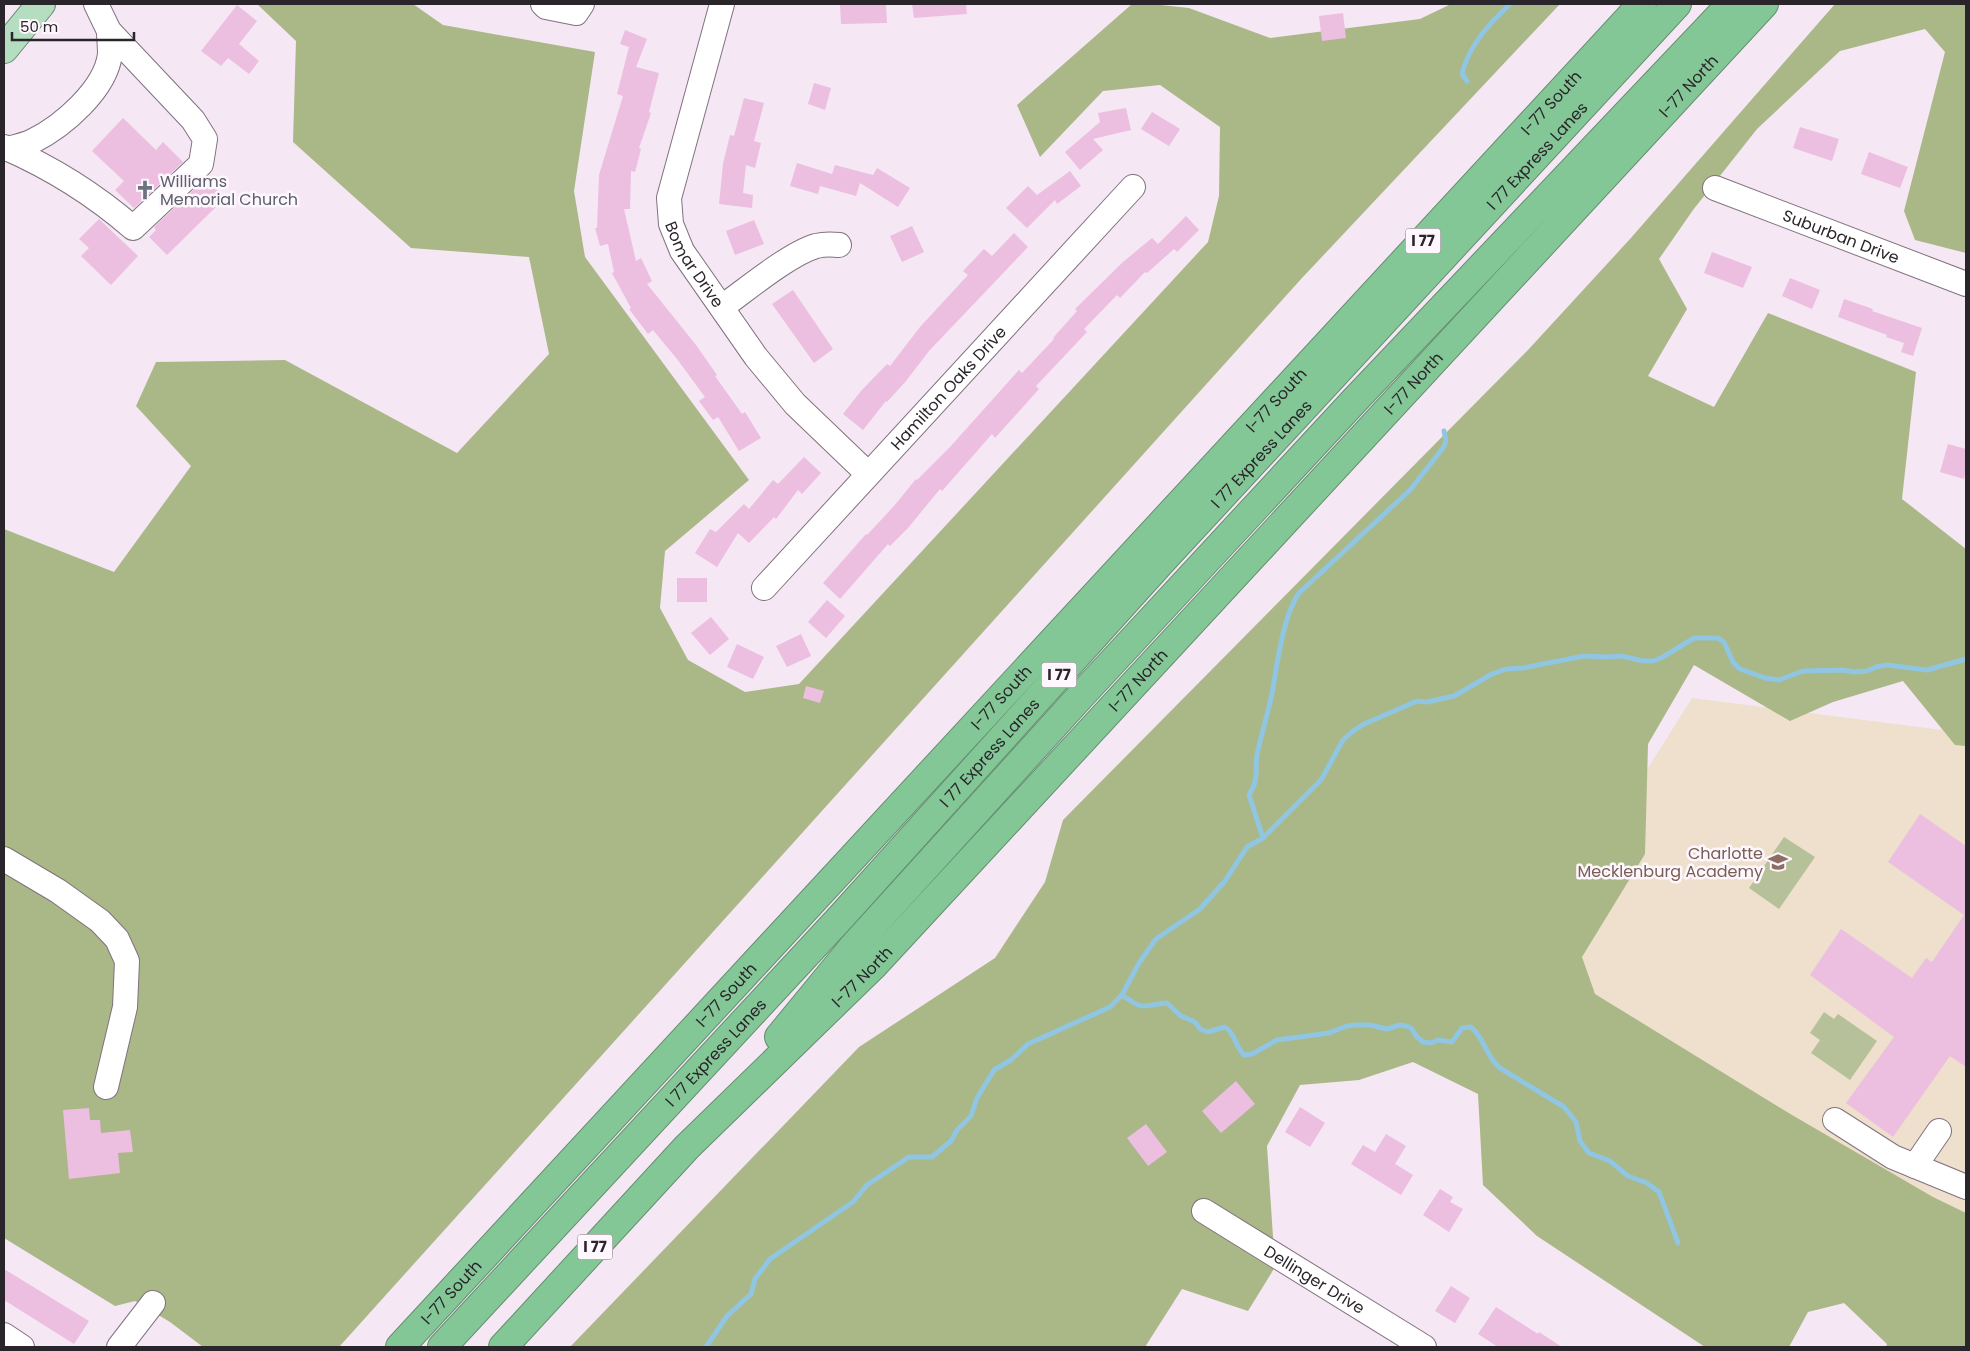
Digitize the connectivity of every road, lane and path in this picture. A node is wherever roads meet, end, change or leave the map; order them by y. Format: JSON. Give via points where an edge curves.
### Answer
{"nodes":[{"id":1,"x":41,"y":4,"type":"edge"},
{"id":2,"x":96,"y":4,"type":"edge"},
{"id":3,"x":544,"y":4,"type":"edge"},
{"id":4,"x":582,"y":4,"type":"edge"},
{"id":5,"x":722,"y":4,"type":"edge"},
{"id":6,"x":1642,"y":4,"type":"edge"},
{"id":7,"x":1677,"y":4,"type":"edge"},
{"id":8,"x":1731,"y":4,"type":"edge"},
{"id":9,"x":1764,"y":4,"type":"edge"},
{"id":10,"x":109,"y":31,"type":"junction"},
{"id":11,"x":4,"y":49,"type":"edge"},
{"id":12,"x":5,"y":148,"type":"edge"},
{"id":13,"x":1133,"y":187,"type":"dead end"},
{"id":14,"x":1715,"y":188,"type":"dead end"},
{"id":15,"x":839,"y":245,"type":"dead end"},
{"id":16,"x":1966,"y":284,"type":"edge"},
{"id":17,"x":722,"y":307,"type":"junction"},
{"id":18,"x":868,"y":474,"type":"junction"},
{"id":19,"x":764,"y":588,"type":"dead end"},
{"id":20,"x":4,"y":859,"type":"edge"},
{"id":21,"x":106,"y":1087,"type":"dead end"},
{"id":22,"x":1835,"y":1120,"type":"dead end"},
{"id":23,"x":1939,"y":1131,"type":"dead end"},
{"id":24,"x":687,"y":1147,"type":"junction"},
{"id":25,"x":1915,"y":1166,"type":"junction"},
{"id":26,"x":1966,"y":1187,"type":"edge"},
{"id":27,"x":1204,"y":1212,"type":"dead end"},
{"id":28,"x":153,"y":1303,"type":"dead end"},
{"id":29,"x":4,"y":1335,"type":"edge"},
{"id":30,"x":22,"y":1347,"type":"edge"},
{"id":31,"x":119,"y":1347,"type":"edge"},
{"id":32,"x":400,"y":1347,"type":"edge"},
{"id":33,"x":442,"y":1347,"type":"edge"},
{"id":34,"x":503,"y":1347,"type":"edge"},
{"id":35,"x":1424,"y":1347,"type":"edge"}],
"edges":[{"from":1,"to":11,"type":"main road"},
{"from":2,"to":10,"type":"street"},
{"from":3,"to":4,"type":"street","via":[[576,13]]},
{"from":5,"to":17,"type":"street","name":"Bomar Drive","via":[[669,198],[671,224],[682,250]]},
{"from":6,"to":32,"type":"highway","name":"I-77 South","number":"I 77"},
{"from":7,"to":33,"type":"highway","name":"I 77 Express Lanes","number":"I 77","via":[[1161,562],[841,917]]},
{"from":8,"to":24,"type":"highway","name":"I 77 Express Lanes","number":"I 77","via":[[1354,401],[1078,699],[853,947]]},
{"from":9,"to":24,"type":"highway","name":"I-77 North","number":"I 77","via":[[873,966]]},
{"from":10,"to":12,"type":"street","via":[[110,54],[105,71],[91,94],[50,131],[32,142]]},
{"from":10,"to":12,"type":"street","via":[[193,120],[205,139],[201,164],[134,228],[99,200]]},
{"from":13,"to":18,"type":"street","name":"Hamilton Oaks Drive"},
{"from":14,"to":16,"type":"street","name":"Suburban Drive"},
{"from":15,"to":17,"type":"street","via":[[814,247]]},
{"from":17,"to":18,"type":"street","name":"Bomar Drive","via":[[756,357],[795,404]]},
{"from":18,"to":19,"type":"street","name":"Hamilton Oaks Drive"},
{"from":20,"to":21,"type":"street","via":[[58,891],[100,921],[117,938],[127,961],[125,1007]]},
{"from":22,"to":25,"type":"street","via":[[1880,1149]]},
{"from":23,"to":25,"type":"street"},
{"from":24,"to":34,"type":"highway","name":"I-77 North","number":"I 77"},
{"from":25,"to":26,"type":"street"},
{"from":27,"to":35,"type":"street","name":"Dellinger Drive"},
{"from":28,"to":31,"type":"street"},
{"from":29,"to":30,"type":"street"}]}
